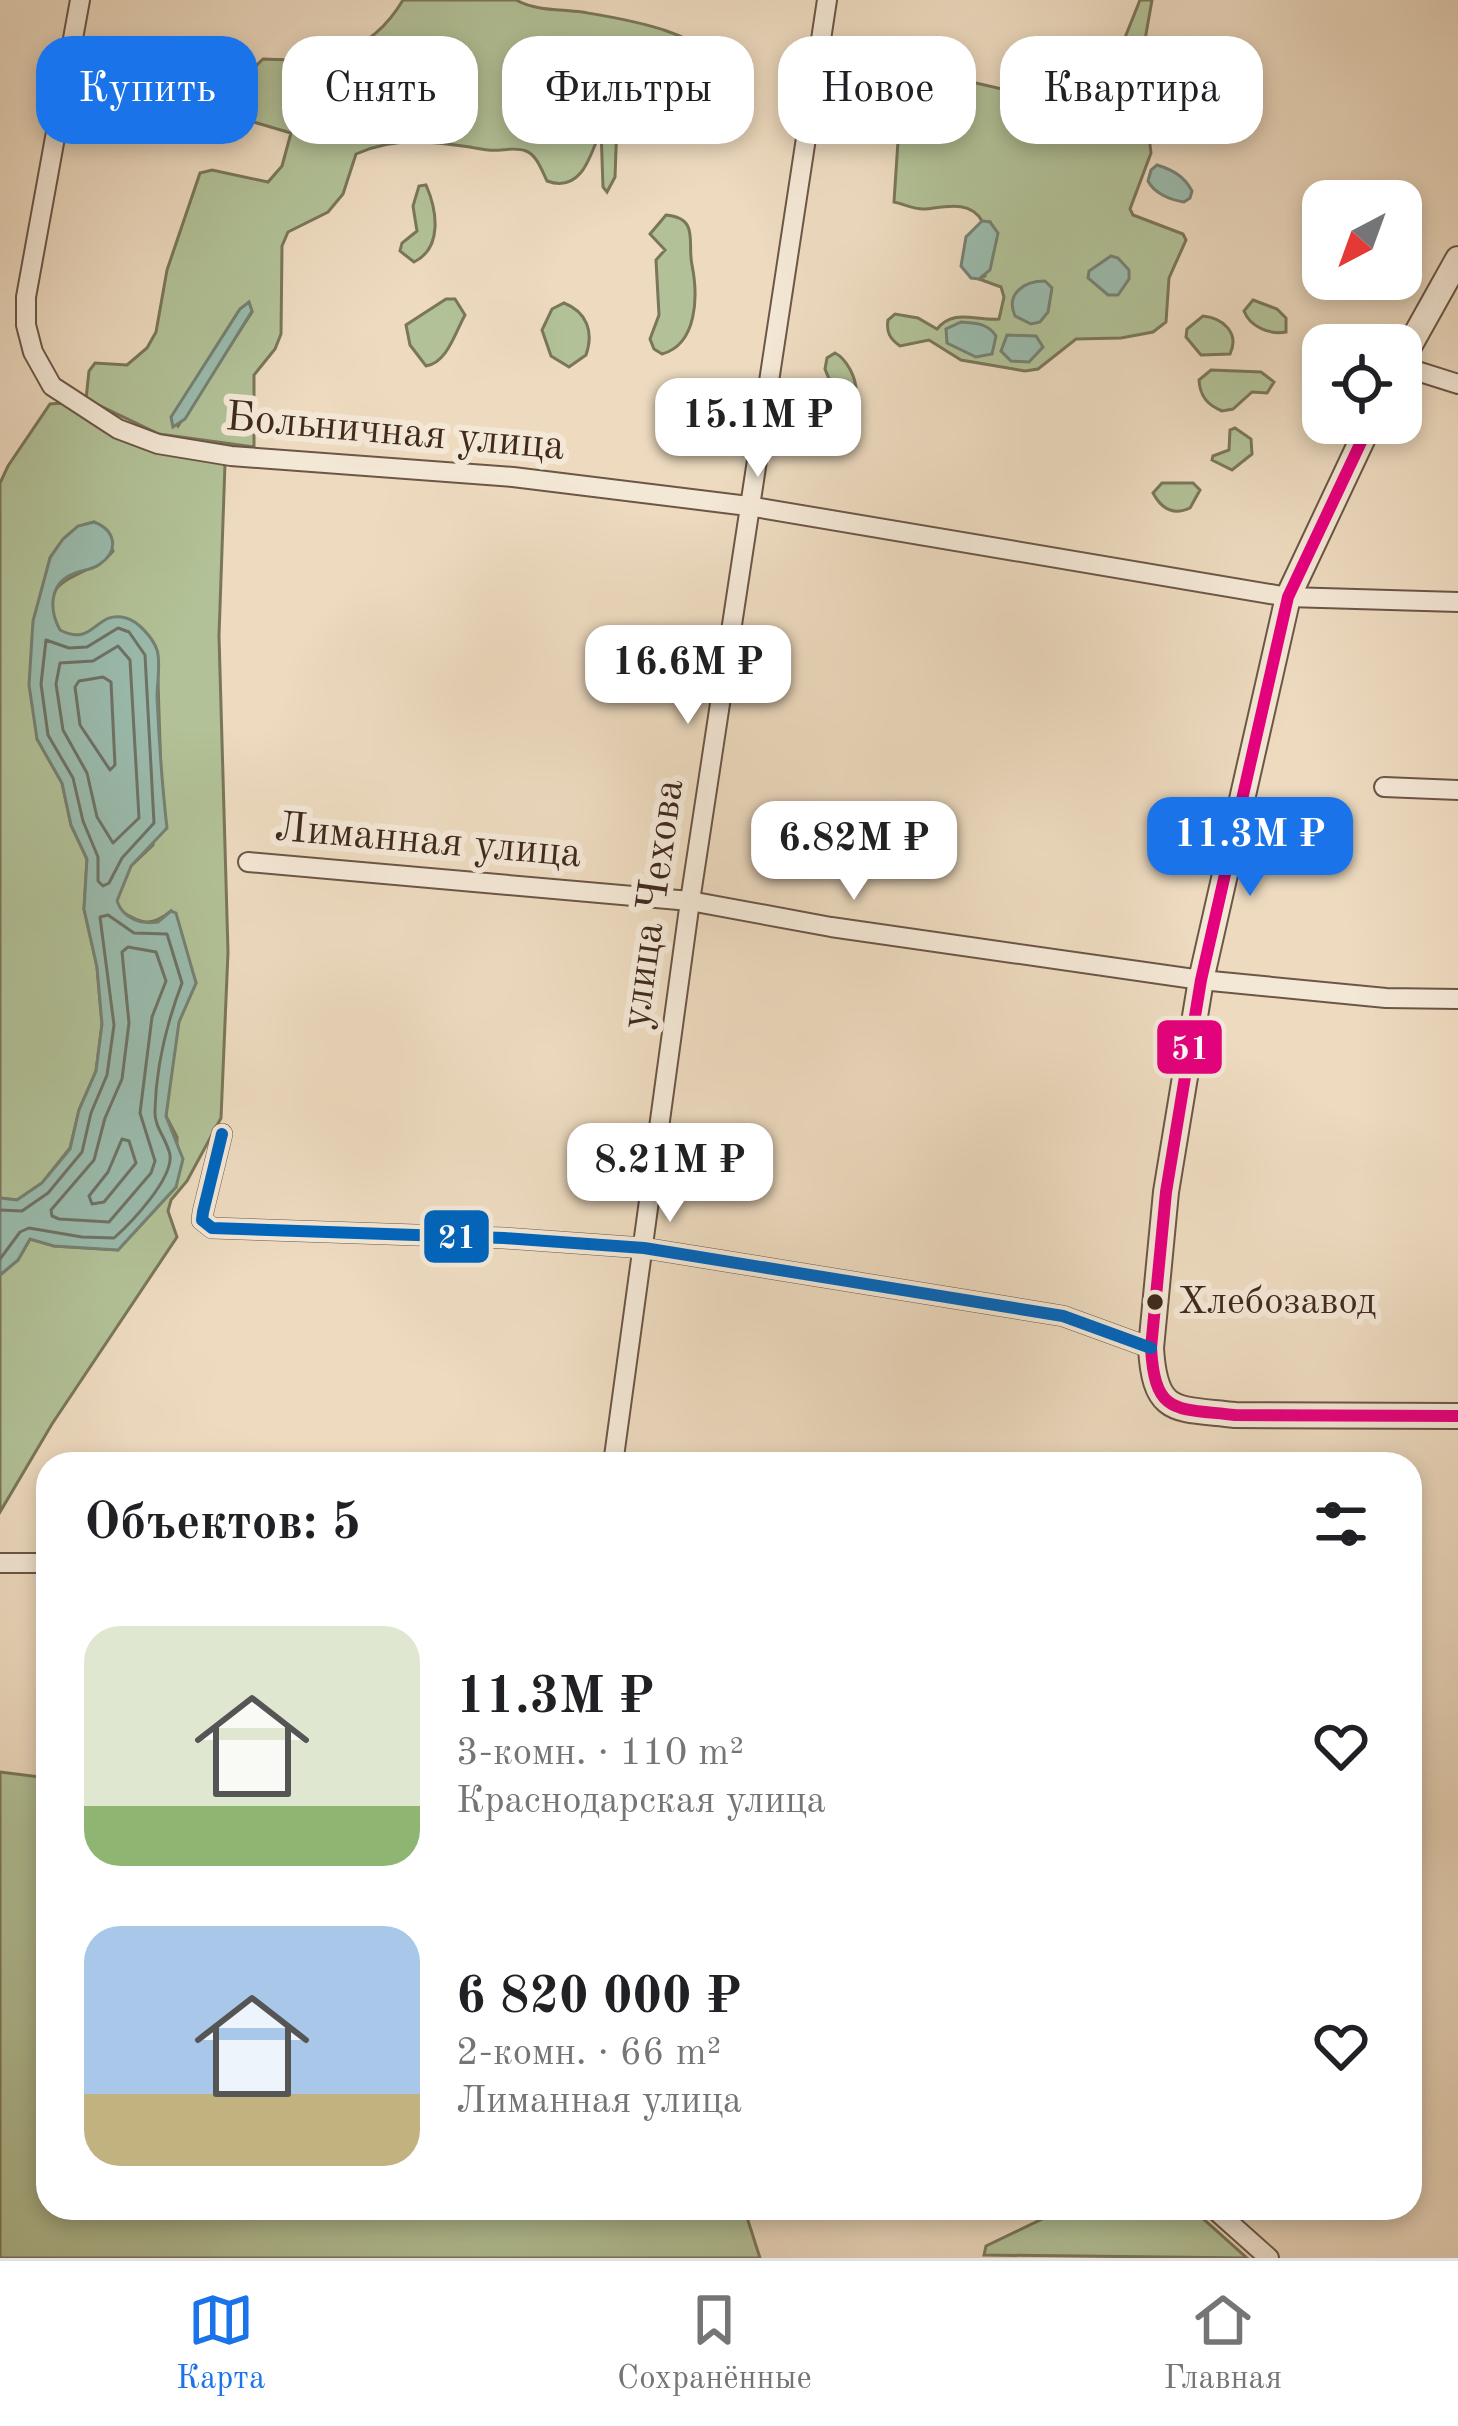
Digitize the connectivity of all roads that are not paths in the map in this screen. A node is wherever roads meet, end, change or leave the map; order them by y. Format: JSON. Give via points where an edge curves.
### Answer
{"nodes":[{"id":1,"x":80,"y":0,"type":"edge"},
{"id":2,"x":827,"y":0,"type":"edge"},
{"id":3,"x":1458,"y":259,"type":"edge"},
{"id":4,"x":1422,"y":325,"type":"edge"},
{"id":5,"x":1422,"y":371,"type":"edge"},
{"id":6,"x":1458,"y":384,"type":"edge"},
{"id":7,"x":1360,"y":444,"type":"edge"},
{"id":8,"x":748,"y":506,"type":"junction"},
{"id":9,"x":1288,"y":597,"type":"junction"},
{"id":10,"x":1458,"y":602,"type":"edge"},
{"id":11,"x":1384,"y":787,"type":"dead end"},
{"id":12,"x":1458,"y":790,"type":"edge"},
{"id":13,"x":248,"y":862,"type":"dead end"},
{"id":14,"x":690,"y":901,"type":"junction"},
{"id":15,"x":1201,"y":980,"type":"junction"},
{"id":16,"x":1458,"y":999,"type":"edge"},
{"id":17,"x":222,"y":1134,"type":"dead end"},
{"id":18,"x":644,"y":1248,"type":"junction"},
{"id":19,"x":1151,"y":1348,"type":"junction"},
{"id":20,"x":1458,"y":1416,"type":"edge"},
{"id":21,"x":615,"y":1452,"type":"edge"},
{"id":22,"x":0,"y":1563,"type":"edge"},
{"id":23,"x":36,"y":1563,"type":"edge"},
{"id":24,"x":1227,"y":2220,"type":"edge"},
{"id":25,"x":1269,"y":2258,"type":"edge"}],
"edges":[{"from":1,"to":8,"type":"street","name":"Больничная улица","via":[[25,312],[33,352],[52,386],[118,429],[184,449]]},
{"from":2,"to":8,"type":"street","name":"улица Чехова"},
{"from":3,"to":4,"type":"street"},
{"from":5,"to":6,"type":"street"},
{"from":7,"to":9,"type":"street"},
{"from":8,"to":9,"type":"street","name":"Больничная улица"},
{"from":8,"to":14,"type":"street","name":"улица Чехова"},
{"from":9,"to":10,"type":"street","name":"Больничная улица"},
{"from":9,"to":15,"type":"street"},
{"from":11,"to":12,"type":"street"},
{"from":13,"to":14,"type":"street","name":"Лиманная улица"},
{"from":14,"to":15,"type":"street","name":"Лиманная улица"},
{"from":14,"to":18,"type":"street","name":"улица Чехова"},
{"from":15,"to":16,"type":"street","name":"Лиманная улица"},
{"from":15,"to":19,"type":"street","via":[[1166,1192]]},
{"from":17,"to":18,"type":"street","via":[[202,1220],[212,1228]]},
{"from":18,"to":19,"type":"street","via":[[1063,1316]]},
{"from":18,"to":21,"type":"street","name":"улица Чехова"},
{"from":19,"to":20,"type":"street","via":[[1156,1389],[1168,1403],[1235,1415]]},
{"from":22,"to":23,"type":"street"},
{"from":24,"to":25,"type":"street"}]}
